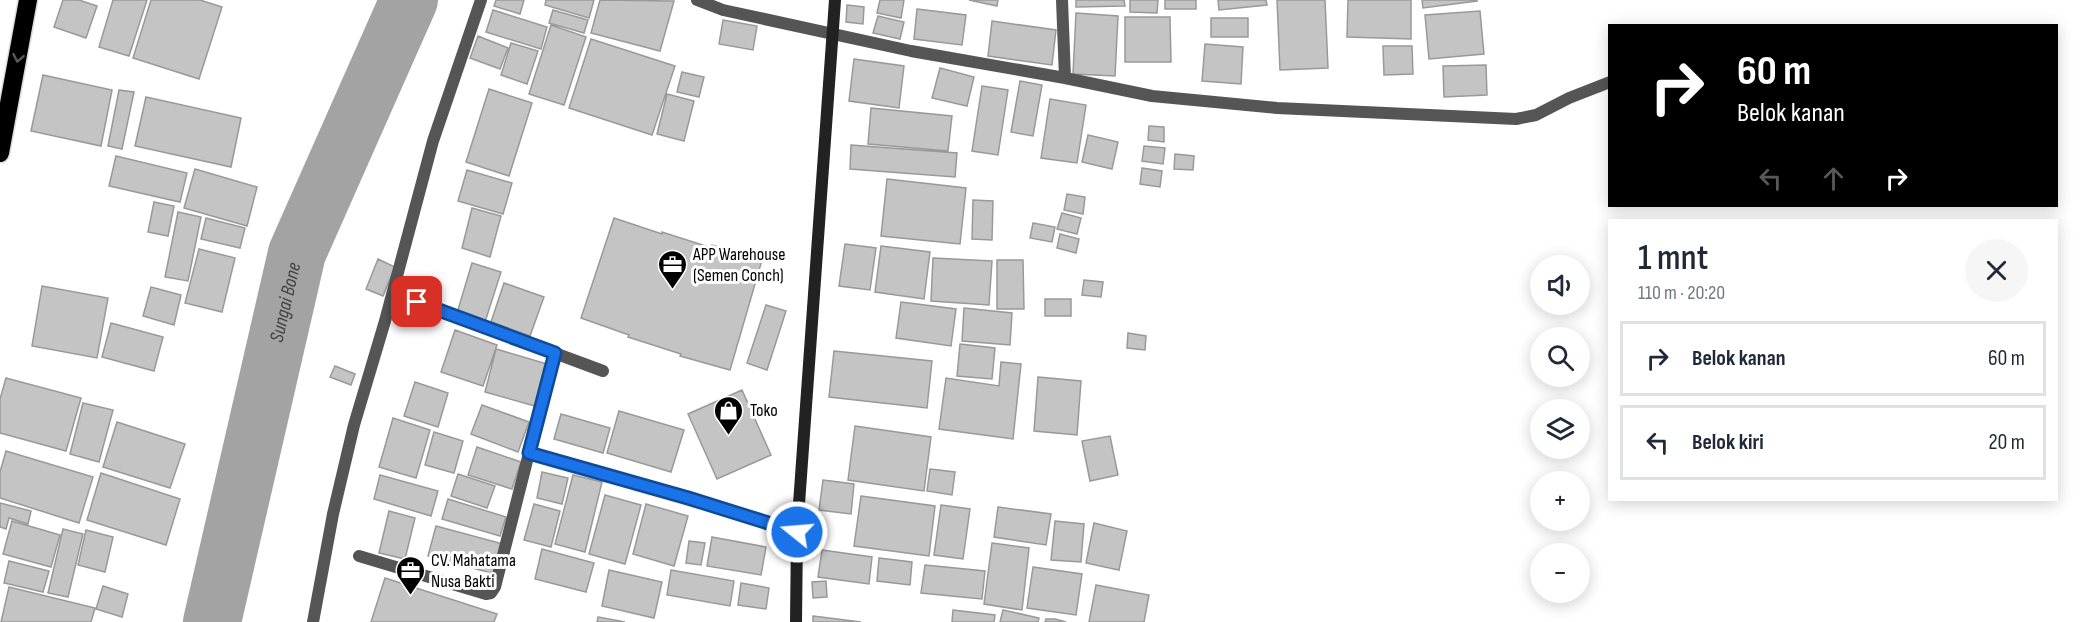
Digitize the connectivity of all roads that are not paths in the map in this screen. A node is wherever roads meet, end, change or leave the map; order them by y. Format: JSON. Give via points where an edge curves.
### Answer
{"nodes":[{"id":1,"x":28,"y":0,"type":"edge"},
{"id":2,"x":482,"y":0,"type":"edge"},
{"id":3,"x":697,"y":0,"type":"edge"},
{"id":4,"x":835,"y":0,"type":"edge"},
{"id":5,"x":1062,"y":0,"type":"edge"},
{"id":6,"x":834,"y":35,"type":"junction"},
{"id":7,"x":1065,"y":78,"type":"junction"},
{"id":8,"x":1608,"y":83,"type":"edge"},
{"id":9,"x":5,"y":95,"type":"edge"},
{"id":10,"x":0,"y":153,"type":"edge"},
{"id":11,"x":417,"y":302,"type":"dead end"},
{"id":12,"x":555,"y":353,"type":"junction"},
{"id":13,"x":603,"y":371,"type":"dead end"},
{"id":14,"x":529,"y":453,"type":"junction"},
{"id":15,"x":797,"y":532,"type":"junction"},
{"id":16,"x":359,"y":556,"type":"dead end"},
{"id":17,"x":313,"y":622,"type":"edge"},
{"id":18,"x":796,"y":622,"type":"edge"}],
"edges":[{"from":1,"to":9,"type":"highway","one_way":true},
{"from":2,"to":17,"type":"street","via":[[433,141],[354,425]]},
{"from":3,"to":6,"type":"street","via":[[723,10]]},
{"from":4,"to":6,"type":"street"},
{"from":5,"to":7,"type":"street"},
{"from":6,"to":7,"type":"street"},
{"from":6,"to":15,"type":"street"},
{"from":7,"to":8,"type":"street","via":[[1152,96],[1276,108],[1516,119],[1536,115]]},
{"from":9,"to":10,"type":"highway"},
{"from":11,"to":12,"type":"street"},
{"from":12,"to":13,"type":"street"},
{"from":12,"to":14,"type":"street"},
{"from":14,"to":15,"type":"street"},
{"from":14,"to":16,"type":"street","via":[[495,587],[490,593]]},
{"from":15,"to":18,"type":"street"}]}
